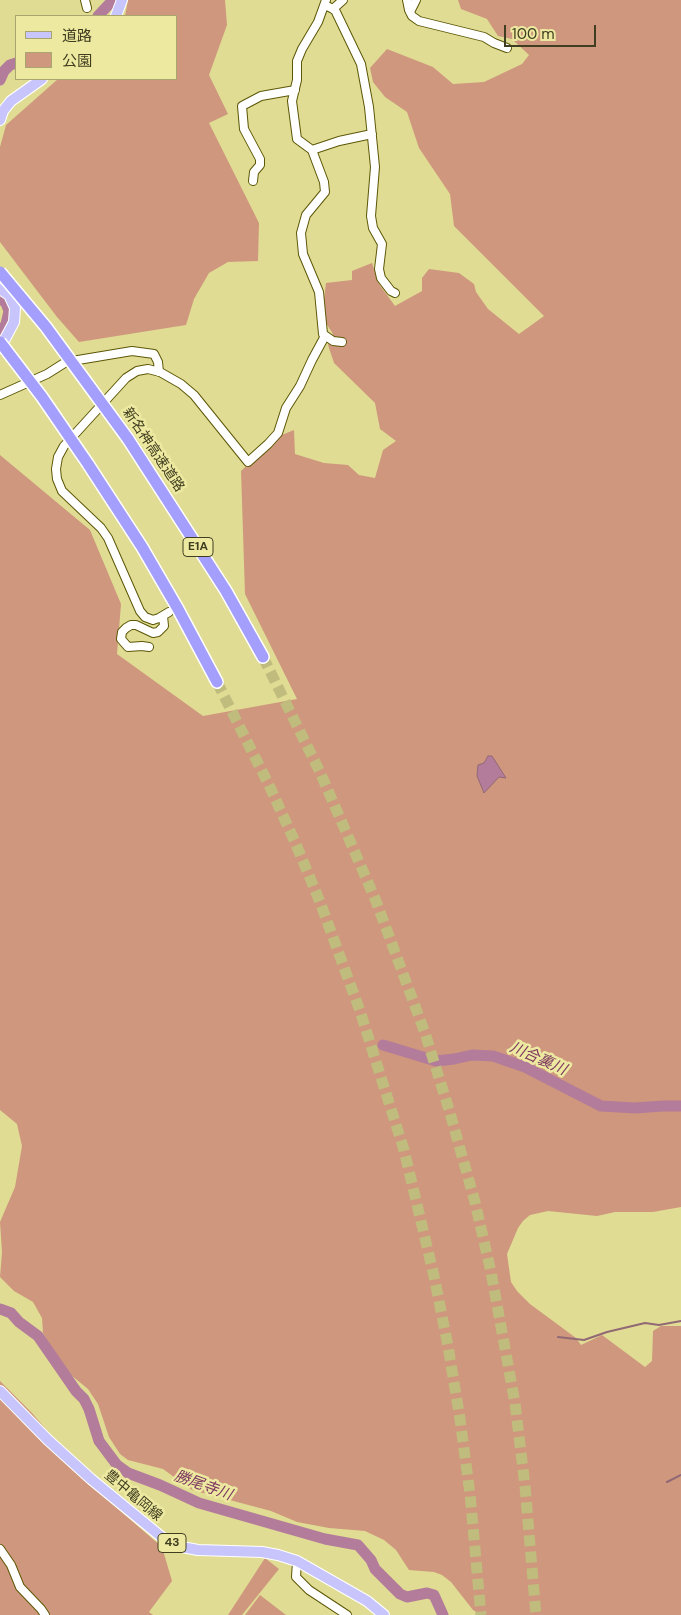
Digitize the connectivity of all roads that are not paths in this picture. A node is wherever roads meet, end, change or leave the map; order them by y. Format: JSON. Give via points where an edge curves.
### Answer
{"nodes":[{"id":1,"x":122,"y":0,"type":"edge"},
{"id":2,"x":343,"y":0,"type":"edge"},
{"id":3,"x":407,"y":0,"type":"edge"},
{"id":4,"x":416,"y":0,"type":"edge"},
{"id":5,"x":326,"y":3,"type":"edge"},
{"id":6,"x":333,"y":9,"type":"junction"},
{"id":7,"x":410,"y":12,"type":"junction"},
{"id":8,"x":116,"y":15,"type":"edge"},
{"id":9,"x":508,"y":48,"type":"dead end"},
{"id":10,"x":41,"y":80,"type":"edge"},
{"id":11,"x":296,"y":90,"type":"junction"},
{"id":12,"x":0,"y":120,"type":"edge"},
{"id":13,"x":372,"y":134,"type":"junction"},
{"id":14,"x":312,"y":150,"type":"junction"},
{"id":15,"x":253,"y":181,"type":"dead end"},
{"id":16,"x":0,"y":272,"type":"edge"},
{"id":17,"x":0,"y":289,"type":"edge"},
{"id":18,"x":396,"y":293,"type":"dead end"},
{"id":19,"x":325,"y":336,"type":"junction"},
{"id":20,"x":342,"y":342,"type":"dead end"},
{"id":21,"x":0,"y":343,"type":"edge"},
{"id":22,"x":159,"y":372,"type":"junction"},
{"id":23,"x":0,"y":394,"type":"edge"},
{"id":24,"x":149,"y":647,"type":"dead end"},
{"id":25,"x":263,"y":657,"type":"tunnel mouth"},
{"id":26,"x":217,"y":682,"type":"tunnel mouth"},
{"id":27,"x":0,"y":1391,"type":"edge"},
{"id":28,"x":0,"y":1549,"type":"edge"},
{"id":29,"x":297,"y":1562,"type":"junction"},
{"id":30,"x":44,"y":1615,"type":"edge"},
{"id":31,"x":347,"y":1615,"type":"edge"},
{"id":32,"x":384,"y":1615,"type":"edge"}],
"edges":[{"from":1,"to":8,"type":"main road"},
{"from":2,"to":6,"type":"street"},
{"from":3,"to":7,"type":"street"},
{"from":4,"to":7,"type":"street"},
{"from":5,"to":6,"type":"street"},
{"from":5,"to":11,"type":"street","via":[[302,49]]},
{"from":6,"to":13,"type":"street","via":[[361,64]]},
{"from":7,"to":9,"type":"street","via":[[420,21],[484,37]]},
{"from":10,"to":12,"type":"main road","via":[[11,101]]},
{"from":11,"to":14,"type":"street","via":[[292,101],[297,139]]},
{"from":11,"to":15,"type":"street","via":[[262,96],[242,106],[244,129],[260,159]]},
{"from":13,"to":14,"type":"street"},
{"from":13,"to":18,"type":"street","via":[[375,167],[371,216],[373,228],[382,244],[381,278]]},
{"from":14,"to":19,"type":"street","via":[[325,192],[306,215],[300,233],[303,254],[319,292]]},
{"from":16,"to":25,"type":"highway","name":"新名神高速道路","number":"E1A","bridge":true,"via":[[46,327],[128,440],[211,567]]},
{"from":17,"to":21,"type":"main road","via":[[9,295],[15,308],[14,322]]},
{"from":19,"to":20,"type":"street"},
{"from":19,"to":22,"type":"street","via":[[286,408],[278,433],[248,462],[194,396],[181,384]]},
{"from":21,"to":26,"type":"highway","bridge":true,"via":[[42,397],[142,547]]},
{"from":22,"to":23,"type":"street","via":[[154,354],[132,351],[66,362],[47,374]]},
{"from":22,"to":24,"type":"street","via":[[148,368],[126,378],[64,446],[56,469],[62,491],[92,518],[108,538],[145,618],[152,620],[166,614],[164,626],[158,632],[131,625],[122,632],[121,639],[128,647]]},
{"from":27,"to":29,"type":"main road","name":"豊中亀岡線","number":"43","via":[[48,1440],[164,1540],[198,1550],[262,1552]]},
{"from":28,"to":30,"type":"street","via":[[11,1564],[20,1586]]},
{"from":29,"to":31,"type":"street","via":[[296,1576],[310,1590]]},
{"from":29,"to":32,"type":"main road","name":"豊中亀岡線","number":"43","via":[[367,1601]]}]}
